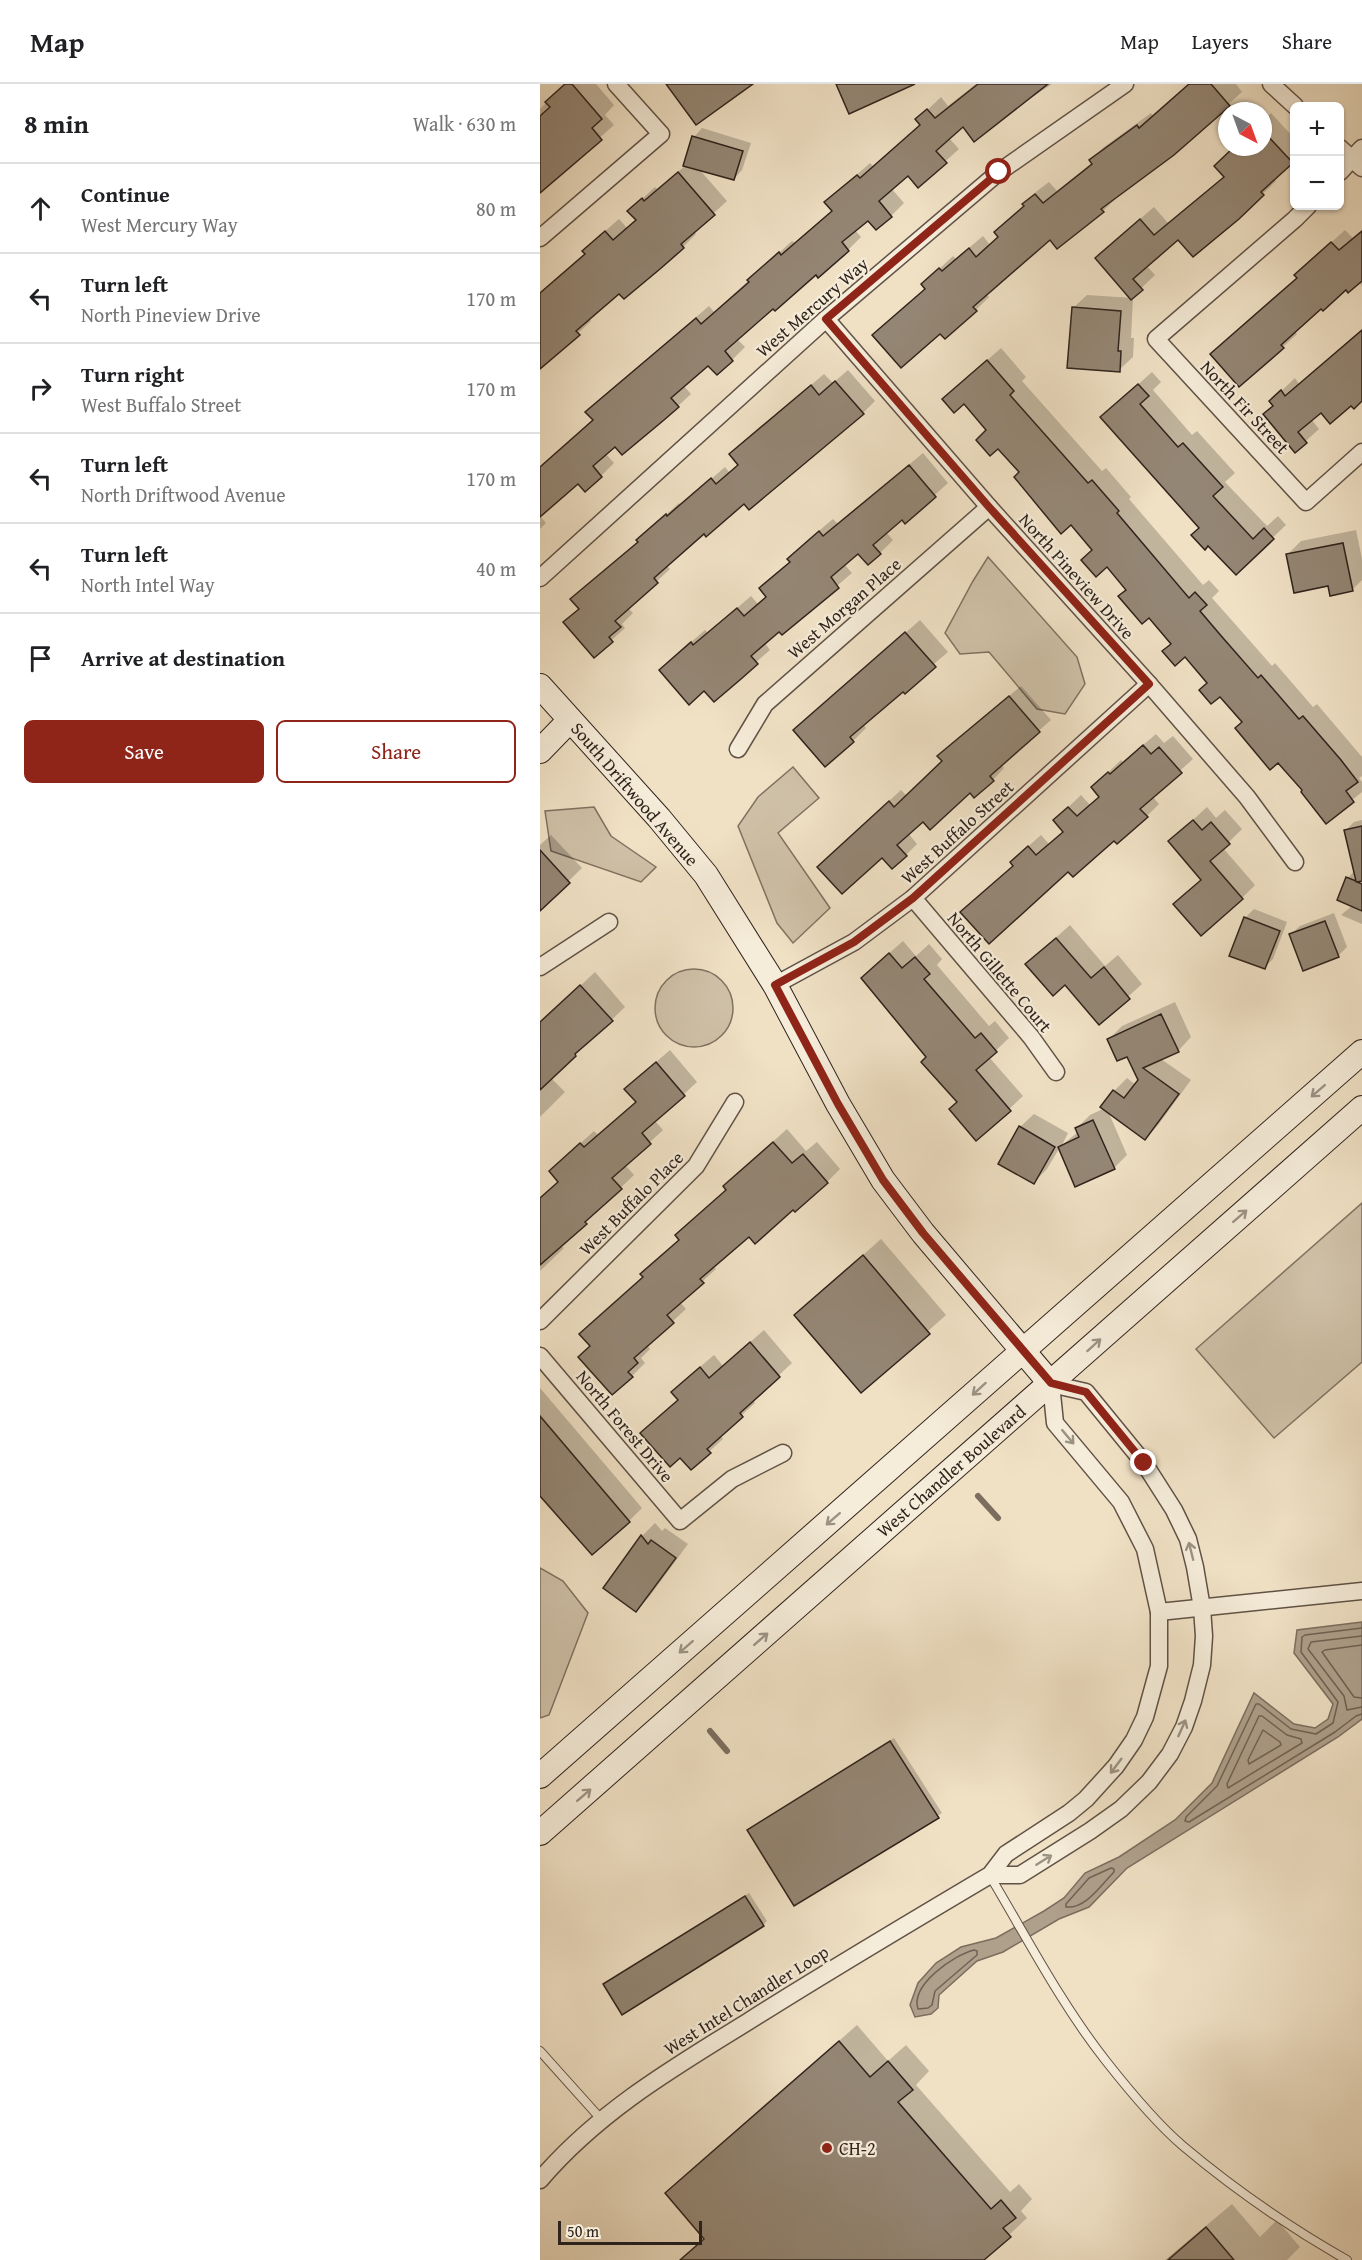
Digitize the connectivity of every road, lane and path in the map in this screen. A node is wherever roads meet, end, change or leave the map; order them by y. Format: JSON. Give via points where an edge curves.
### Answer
{"nodes":[{"id":1,"x":616,"y":84,"type":"edge"},
{"id":2,"x":1125,"y":84,"type":"edge"},
{"id":3,"x":1271,"y":84,"type":"edge"},
{"id":4,"x":1291,"y":102,"type":"edge"},
{"id":5,"x":1354,"y":156,"type":"edge"},
{"id":6,"x":1344,"y":167,"type":"edge"},
{"id":7,"x":1304,"y":210,"type":"edge"},
{"id":8,"x":540,"y":238,"type":"edge"},
{"id":9,"x":826,"y":319,"type":"junction"},
{"id":10,"x":1362,"y":452,"type":"edge"},
{"id":11,"x":989,"y":507,"type":"junction"},
{"id":12,"x":540,"y":578,"type":"edge"},
{"id":13,"x":1149,"y":684,"type":"junction"},
{"id":14,"x":540,"y":686,"type":"edge"},
{"id":15,"x":570,"y":720,"type":"junction"},
{"id":16,"x":738,"y":749,"type":"dead end"},
{"id":17,"x":540,"y":751,"type":"edge"},
{"id":18,"x":1295,"y":862,"type":"dead end"},
{"id":19,"x":913,"y":898,"type":"junction"},
{"id":20,"x":609,"y":922,"type":"dead end"},
{"id":21,"x":540,"y":967,"type":"edge"},
{"id":22,"x":775,"y":985,"type":"junction"},
{"id":23,"x":1362,"y":1052,"type":"edge"},
{"id":24,"x":1056,"y":1072,"type":"dead end"},
{"id":25,"x":735,"y":1102,"type":"dead end"},
{"id":26,"x":1362,"y":1108,"type":"edge"},
{"id":27,"x":540,"y":1321,"type":"edge"},
{"id":28,"x":1023,"y":1351,"type":"junction"},
{"id":29,"x":540,"y":1356,"type":"edge"},
{"id":30,"x":1051,"y":1383,"type":"junction"},
{"id":31,"x":783,"y":1453,"type":"dead end"},
{"id":32,"x":1362,"y":1591,"type":"edge"},
{"id":33,"x":1202,"y":1608,"type":"junction"},
{"id":34,"x":1159,"y":1612,"type":"junction"},
{"id":35,"x":540,"y":1776,"type":"edge"},
{"id":36,"x":540,"y":1833,"type":"edge"},
{"id":37,"x":990,"y":1875,"type":"junction"},
{"id":38,"x":540,"y":2051,"type":"edge"},
{"id":39,"x":601,"y":2119,"type":"junction"},
{"id":40,"x":540,"y":2180,"type":"edge"},
{"id":41,"x":1347,"y":2260,"type":"edge"}],
"edges":[{"from":1,"to":8,"type":"street","via":[[662,134]]},
{"from":2,"to":9,"type":"street","name":"West Mercury Way","via":[[999,172]]},
{"from":3,"to":4,"type":"street"},
{"from":5,"to":6,"type":"street"},
{"from":7,"to":10,"type":"street","name":"North Fir Street","via":[[1156,339],[1306,502]]},
{"from":9,"to":11,"type":"street","name":"North Pineview Drive"},
{"from":9,"to":12,"type":"street","name":"West Mercury Way"},
{"from":11,"to":13,"type":"street","name":"North Pineview Drive"},
{"from":11,"to":16,"type":"street","name":"West Morgan Place","via":[[765,704]]},
{"from":13,"to":18,"type":"street","name":"North Pineview Drive","via":[[1247,797]]},
{"from":13,"to":19,"type":"street","name":"West Buffalo Street"},
{"from":14,"to":15,"type":"main road","name":"South Driftwood Avenue"},
{"from":15,"to":17,"type":"main road"},
{"from":15,"to":22,"type":"main road","name":"South Driftwood Avenue","via":[[706,875]]},
{"from":19,"to":22,"type":"street","name":"West Buffalo Street","via":[[854,942]]},
{"from":19,"to":24,"type":"street","name":"North Gillette Court"},
{"from":20,"to":21,"type":"street"},
{"from":22,"to":28,"type":"main road","name":"South Driftwood Avenue","via":[[883,1180]]},
{"from":23,"to":28,"type":"main road","one_way":true},
{"from":25,"to":27,"type":"street","name":"West Buffalo Place","via":[[696,1166]]},
{"from":30,"to":26,"type":"main road","name":"West Chandler Boulevard","one_way":true},
{"from":28,"to":30,"type":"main road","name":"South Driftwood Avenue"},
{"from":28,"to":35,"type":"main road","one_way":true},
{"from":29,"to":31,"type":"street","name":"North Forest Drive","via":[[680,1521],[732,1479]]},
{"from":33,"to":30,"type":"street","one_way":true,"via":[[1188,1539],[1161,1488],[1086,1392]]},
{"from":30,"to":34,"type":"street","name":"West Intel Chandler Loop","one_way":true,"via":[[1055,1423],[1121,1502],[1135,1527],[1145,1549]]},
{"from":36,"to":30,"type":"main road","name":"West Chandler Boulevard","one_way":true},
{"from":32,"to":33,"type":"street"},
{"from":33,"to":34,"type":"street"},
{"from":37,"to":33,"type":"street","one_way":true,"via":[[1020,1875],[1098,1826],[1149,1782],[1170,1754],[1193,1701],[1202,1665]]},
{"from":34,"to":37,"type":"street","name":"West Intel Chandler Loop","one_way":true,"via":[[1159,1666],[1146,1717],[1134,1740],[1092,1793],[1069,1814],[1006,1854]]},
{"from":37,"to":39,"type":"street","name":"West Intel Chandler Loop","via":[[757,2016]]},
{"from":37,"to":41,"type":"lane","via":[[1061,1996],[1106,2061],[1181,2144],[1302,2234]]},
{"from":38,"to":39,"type":"lane"},
{"from":39,"to":40,"type":"street","name":"West Intel Chandler Loop"}]}
